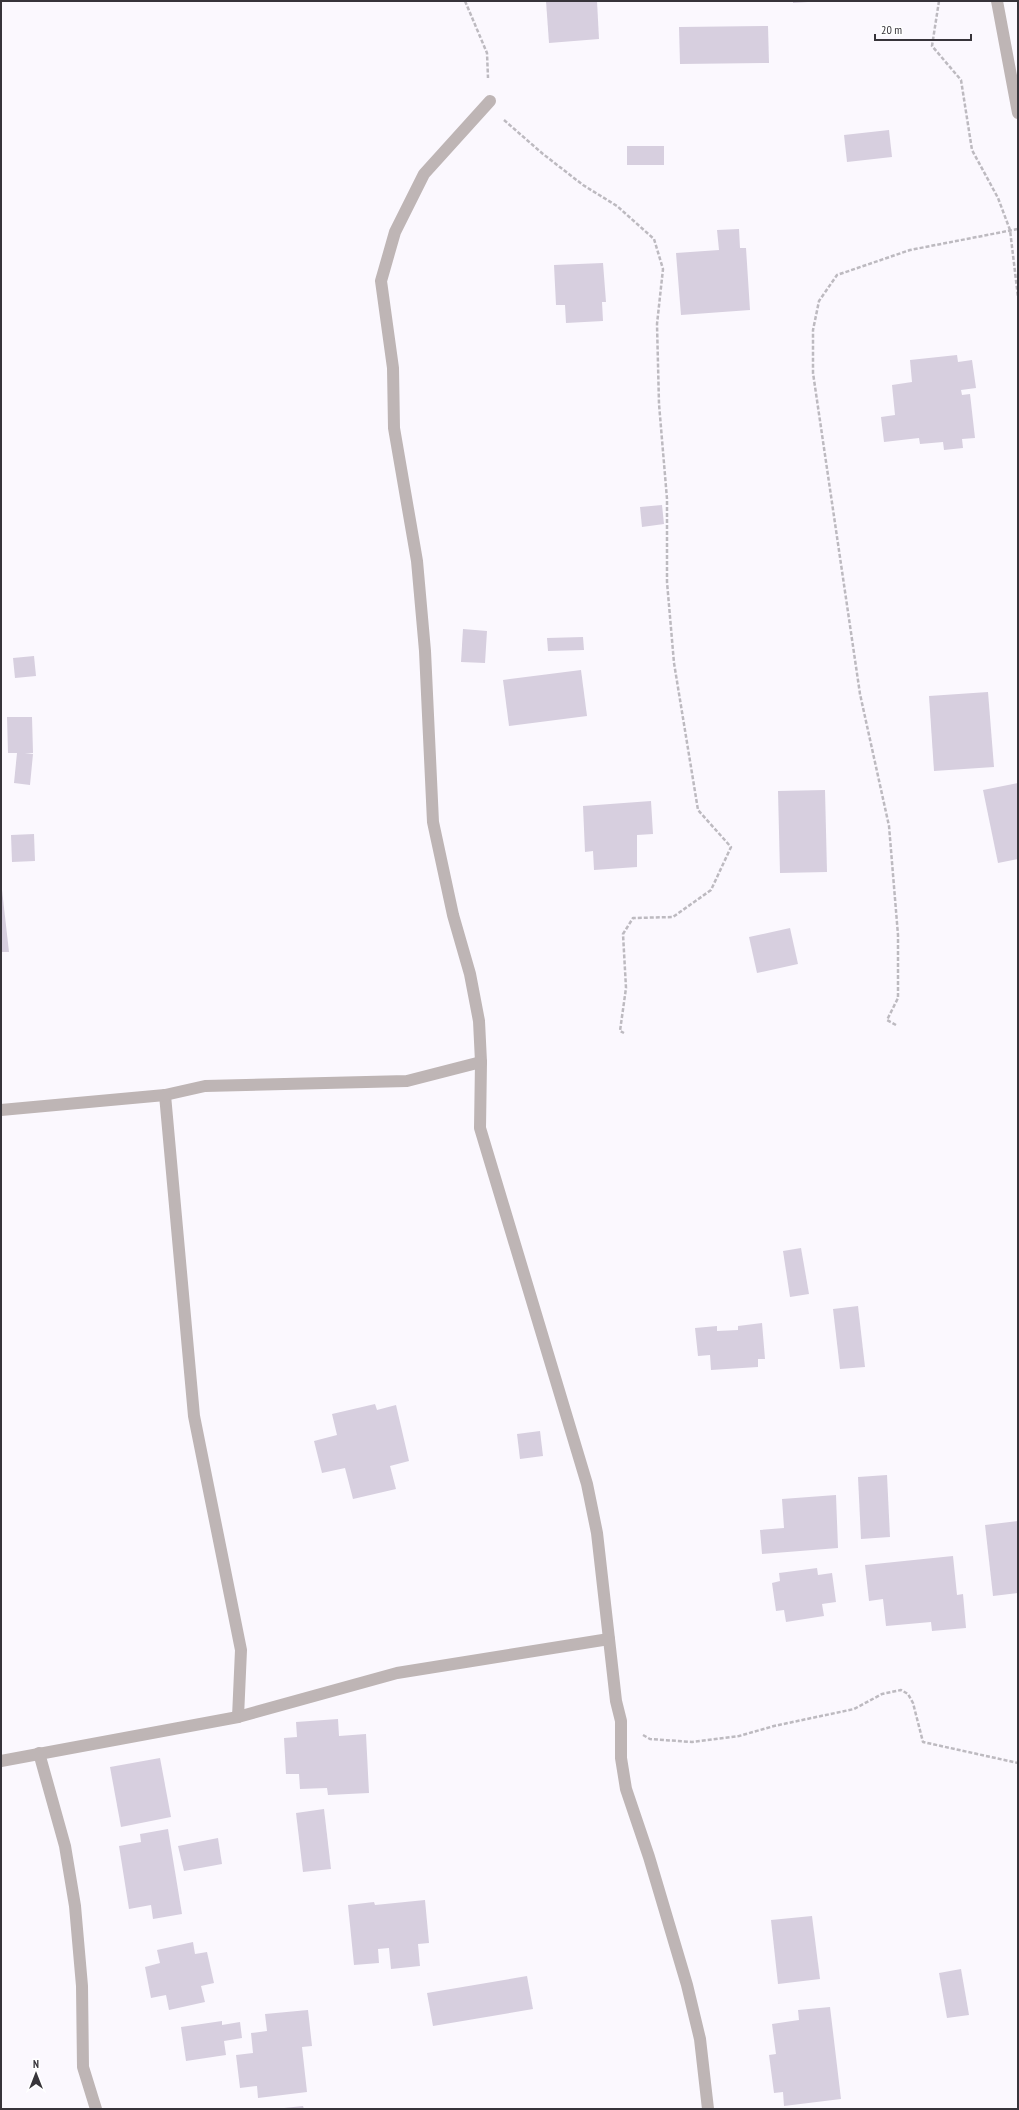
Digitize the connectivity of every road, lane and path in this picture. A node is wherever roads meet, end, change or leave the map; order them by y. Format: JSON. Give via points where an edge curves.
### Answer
{"nodes":[{"id":1,"x":465,"y":1,"type":"edge"},
{"id":2,"x":939,"y":1,"type":"edge"},
{"id":3,"x":997,"y":1,"type":"edge"},
{"id":4,"x":490,"y":101,"type":"junction"},
{"id":5,"x":1018,"y":113,"type":"edge"},
{"id":6,"x":1018,"y":229,"type":"edge"},
{"id":7,"x":1010,"y":230,"type":"junction"},
{"id":8,"x":1018,"y":297,"type":"edge"},
{"id":9,"x":896,"y":1025,"type":"dead end"},
{"id":10,"x":624,"y":1032,"type":"dead end"},
{"id":11,"x":481,"y":1062,"type":"junction"},
{"id":12,"x":165,"y":1096,"type":"junction"},
{"id":13,"x":1,"y":1110,"type":"edge"},
{"id":14,"x":609,"y":1639,"type":"junction"},
{"id":15,"x":238,"y":1717,"type":"junction"},
{"id":16,"x":621,"y":1721,"type":"junction"},
{"id":17,"x":39,"y":1753,"type":"junction"},
{"id":18,"x":1,"y":1761,"type":"edge"},
{"id":19,"x":1018,"y":1763,"type":"edge"},
{"id":20,"x":96,"y":2109,"type":"edge"},
{"id":21,"x":708,"y":2109,"type":"edge"}],
"edges":[{"from":1,"to":4,"type":"path","via":[[487,53]]},
{"from":2,"to":7,"type":"path","via":[[932,46],[961,80],[972,150],[998,198]]},
{"from":3,"to":5,"type":"street"},
{"from":4,"to":10,"type":"path","via":[[507,125],[583,185],[617,206],[654,239],[663,269],[657,324],[659,404],[667,500],[667,582],[674,663],[698,810],[731,847],[711,890],[673,917],[633,918],[622,934],[626,988],[620,1032]]},
{"from":4,"to":11,"type":"street","via":[[424,174],[395,232],[381,280],[392,368],[394,428],[417,561],[425,651],[433,822],[453,915],[470,974],[479,1021]]},
{"from":6,"to":7,"type":"path"},
{"from":7,"to":8,"type":"path"},
{"from":7,"to":9,"type":"path","via":[[910,250],[837,275],[819,301],[813,330],[813,373],[860,694],[890,826],[898,935],[898,998],[887,1020]]},
{"from":11,"to":12,"type":"street","via":[[407,1081],[205,1086]]},
{"from":11,"to":14,"type":"street","via":[[480,1128],[587,1484],[597,1533]]},
{"from":12,"to":13,"type":"street"},
{"from":12,"to":15,"type":"street","via":[[194,1416],[241,1650]]},
{"from":14,"to":15,"type":"street","via":[[397,1674]]},
{"from":14,"to":16,"type":"street","via":[[616,1701]]},
{"from":15,"to":17,"type":"street"},
{"from":16,"to":19,"type":"path","via":[[650,1739],[692,1742],[739,1736],[854,1709],[882,1694],[901,1690],[908,1694],[913,1703],[923,1742]]},
{"from":16,"to":21,"type":"street","via":[[621,1758],[626,1789],[650,1857],[687,1985],[700,2039]]},
{"from":17,"to":18,"type":"street"},
{"from":17,"to":20,"type":"street","via":[[65,1846],[75,1906],[82,1986],[83,2067]]}]}
